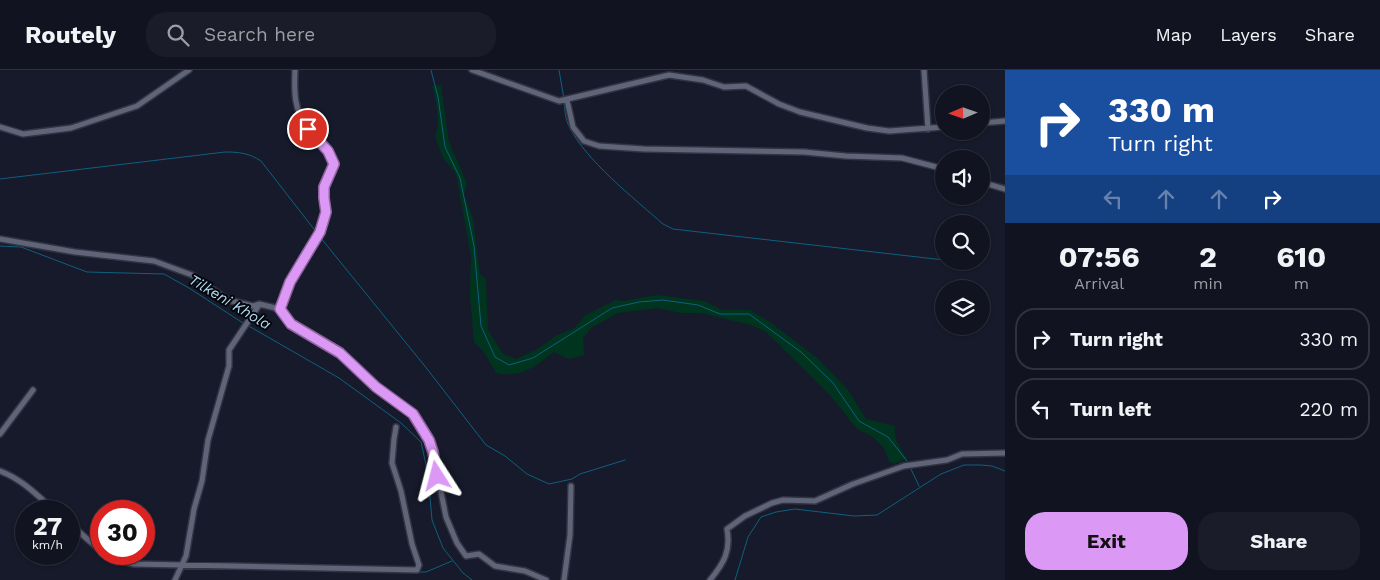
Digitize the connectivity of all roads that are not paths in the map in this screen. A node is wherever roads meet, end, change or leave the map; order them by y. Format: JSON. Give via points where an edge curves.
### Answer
{"nodes":[{"id":1,"x":189,"y":70,"type":"edge"},
{"id":2,"x":295,"y":70,"type":"edge"},
{"id":3,"x":472,"y":70,"type":"edge"},
{"id":4,"x":924,"y":70,"type":"edge"},
{"id":5,"x":567,"y":100,"type":"junction"},
{"id":6,"x":1005,"y":121,"type":"edge"},
{"id":7,"x":990,"y":122,"type":"edge"},
{"id":8,"x":0,"y":127,"type":"edge"},
{"id":9,"x":935,"y":128,"type":"edge"},
{"id":10,"x":928,"y":129,"type":"junction"},
{"id":11,"x":935,"y":166,"type":"edge"},
{"id":12,"x":990,"y":185,"type":"edge"},
{"id":13,"x":1005,"y":189,"type":"edge"},
{"id":14,"x":0,"y":239,"type":"edge"},
{"id":15,"x":259,"y":304,"type":"junction"},
{"id":16,"x":280,"y":309,"type":"junction"},
{"id":17,"x":33,"y":390,"type":"dead end"},
{"id":18,"x":396,"y":427,"type":"dead end"},
{"id":19,"x":0,"y":434,"type":"edge"},
{"id":20,"x":1005,"y":452,"type":"edge"},
{"id":21,"x":0,"y":471,"type":"edge"},
{"id":22,"x":571,"y":486,"type":"dead end"},
{"id":23,"x":42,"y":500,"type":"edge"},
{"id":24,"x":80,"y":533,"type":"edge"},
{"id":25,"x":90,"y":541,"type":"edge"},
{"id":26,"x":155,"y":564,"type":"edge"},
{"id":27,"x":182,"y":564,"type":"junction"},
{"id":28,"x":175,"y":580,"type":"edge"},
{"id":29,"x":546,"y":580,"type":"edge"},
{"id":30,"x":564,"y":580,"type":"edge"},
{"id":31,"x":710,"y":580,"type":"edge"}],
"edges":[{"from":1,"to":8,"type":"street","via":[[137,106],[71,128],[23,134]]},
{"from":2,"to":16,"type":"street","via":[[294,95],[299,113],[334,164],[324,187],[326,212],[320,232],[290,282]]},
{"from":3,"to":5,"type":"street","via":[[559,101]]},
{"from":4,"to":10,"type":"street"},
{"from":5,"to":10,"type":"street","via":[[669,75],[724,87],[746,86],[800,112],[867,128],[890,131]]},
{"from":5,"to":11,"type":"street","via":[[573,127],[584,141],[599,146],[893,157]]},
{"from":6,"to":7,"type":"street"},
{"from":9,"to":10,"type":"street"},
{"from":12,"to":13,"type":"street"},
{"from":14,"to":15,"type":"street","via":[[154,261],[192,275],[228,300],[253,306]]},
{"from":15,"to":16,"type":"street"},
{"from":15,"to":27,"type":"street","via":[[229,350],[229,366],[208,440],[202,481]]},
{"from":16,"to":29,"type":"street","via":[[291,324],[340,353],[376,387],[413,414],[429,440],[446,517],[466,556],[479,554],[495,566],[525,571]]},
{"from":17,"to":19,"type":"street"},
{"from":18,"to":27,"type":"street","via":[[392,463],[419,565],[417,570]]},
{"from":20,"to":31,"type":"street","via":[[962,454],[947,460],[904,466],[815,501],[772,503],[727,529],[728,549],[720,568]]},
{"from":21,"to":23,"type":"street","via":[[22,482]]},
{"from":22,"to":30,"type":"street","via":[[570,535]]},
{"from":24,"to":25,"type":"street"},
{"from":26,"to":27,"type":"street"},
{"from":27,"to":28,"type":"street"}]}
